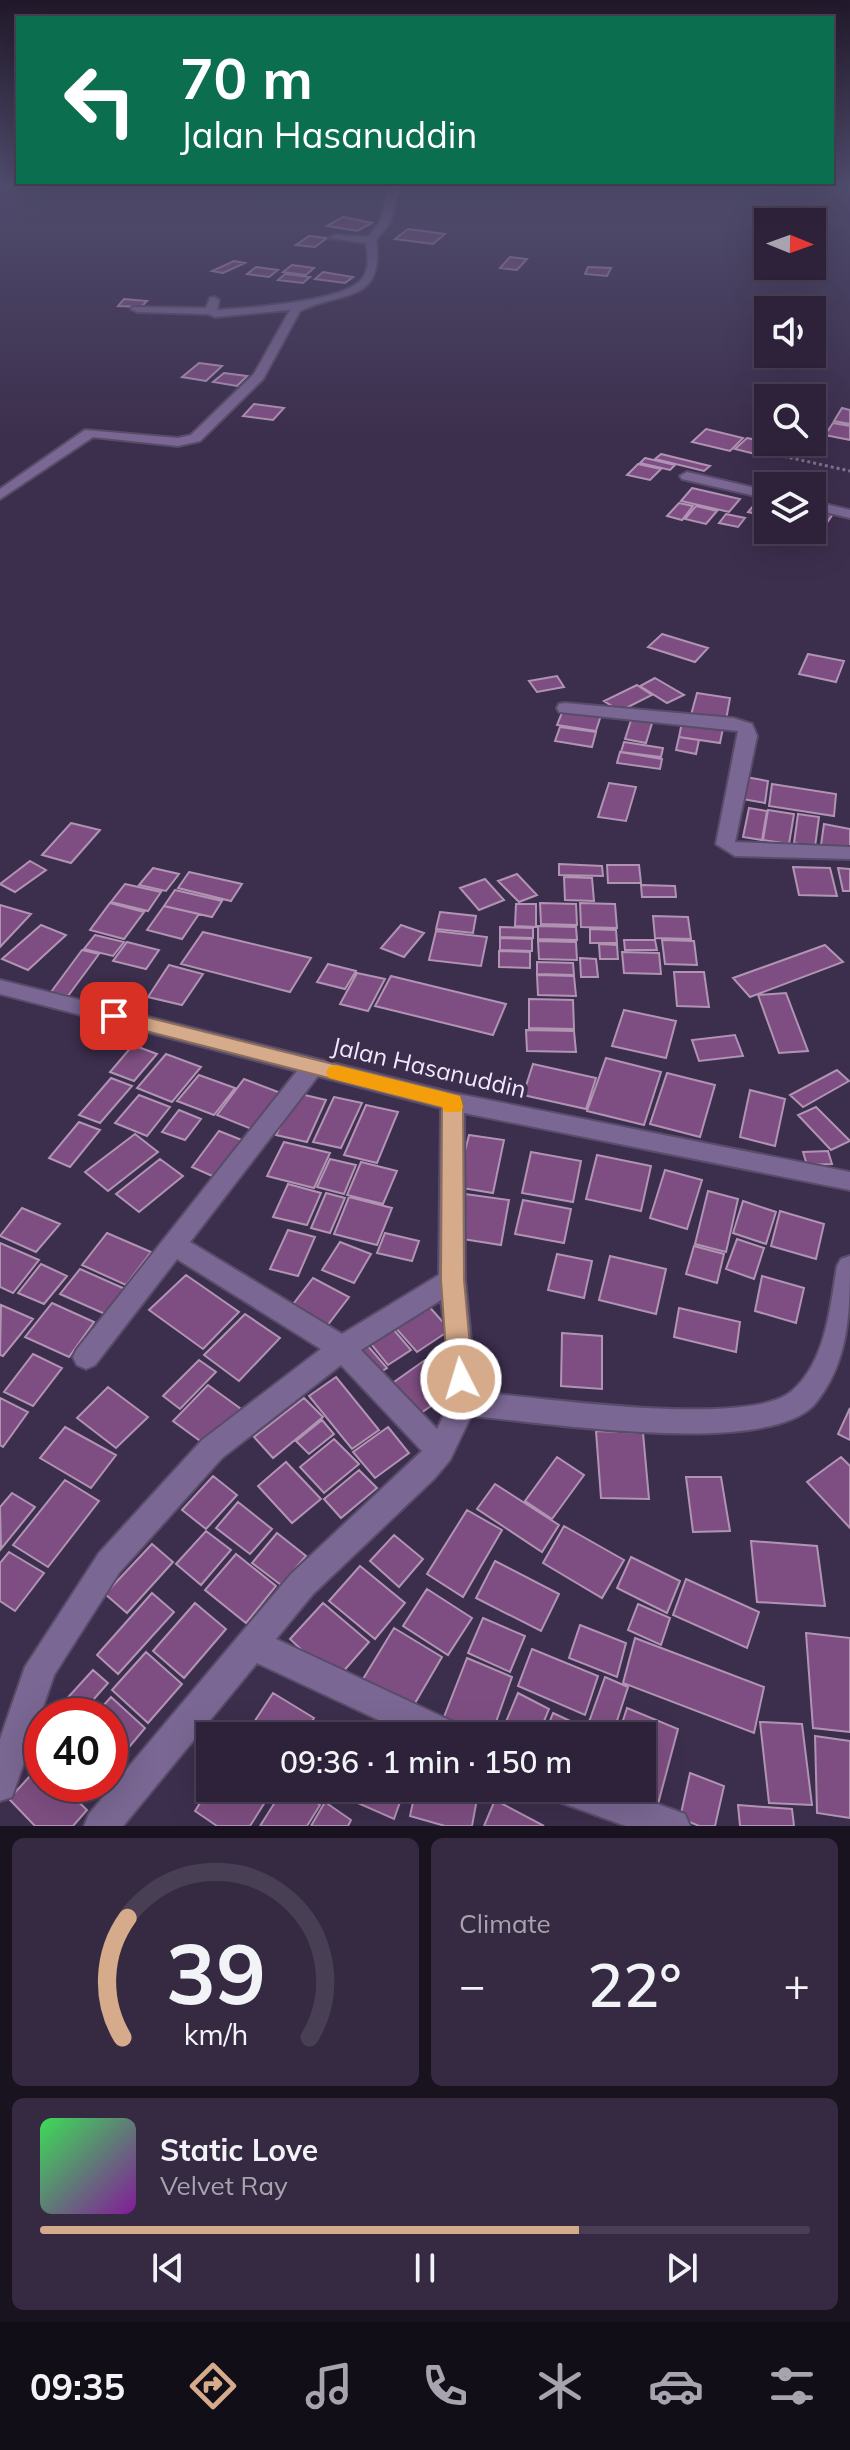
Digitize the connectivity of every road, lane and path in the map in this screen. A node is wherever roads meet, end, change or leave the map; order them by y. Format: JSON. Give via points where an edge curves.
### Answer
{"nodes":[{"id":1,"x":372,"y":269,"type":"edge"},
{"id":2,"x":325,"y":288,"type":"dead end"},
{"id":3,"x":345,"y":295,"type":"junction"},
{"id":4,"x":301,"y":306,"type":"junction"},
{"id":5,"x":137,"y":309,"type":"dead end"},
{"id":6,"x":782,"y":456,"type":"edge"},
{"id":7,"x":850,"y":471,"type":"edge"},
{"id":8,"x":687,"y":476,"type":"dead end"},
{"id":9,"x":754,"y":492,"type":"edge"},
{"id":10,"x":0,"y":495,"type":"edge"},
{"id":11,"x":826,"y":508,"type":"edge"},
{"id":12,"x":850,"y":514,"type":"edge"},
{"id":13,"x":565,"y":708,"type":"dead end"},
{"id":14,"x":850,"y":853,"type":"edge"},
{"id":15,"x":0,"y":987,"type":"edge"},
{"id":16,"x":313,"y":1066,"type":"junction"},
{"id":17,"x":453,"y":1102,"type":"junction"},
{"id":18,"x":850,"y":1181,"type":"edge"},
{"id":19,"x":175,"y":1245,"type":"junction"},
{"id":20,"x":850,"y":1266,"type":"edge"},
{"id":21,"x":452,"y":1280,"type":"junction"},
{"id":22,"x":342,"y":1348,"type":"junction"},
{"id":23,"x":86,"y":1357,"type":"dead end"},
{"id":24,"x":461,"y":1403,"type":"junction"},
{"id":25,"x":440,"y":1451,"type":"junction"},
{"id":26,"x":251,"y":1644,"type":"junction"},
{"id":27,"x":419,"y":1722,"type":"edge"},
{"id":28,"x":0,"y":1785,"type":"edge"},
{"id":29,"x":605,"y":1802,"type":"edge"},
{"id":30,"x":101,"y":1826,"type":"edge"},
{"id":31,"x":673,"y":1826,"type":"edge"}],
"edges":[{"from":1,"to":3,"type":"street","via":[[364,286]]},
{"from":2,"to":3,"type":"street"},
{"from":3,"to":4,"type":"street"},
{"from":4,"to":5,"type":"street","via":[[220,314],[213,306]]},
{"from":4,"to":10,"type":"street","via":[[291,314],[259,376],[195,438],[171,442],[93,432]]},
{"from":6,"to":7,"type":"path"},
{"from":8,"to":9,"type":"street"},
{"from":11,"to":12,"type":"street"},
{"from":13,"to":14,"type":"street","via":[[746,728],[725,844],[735,850]]},
{"from":15,"to":16,"type":"street","name":"Jalan Hasanuddin"},
{"from":16,"to":17,"type":"street","name":"Jalan Hasanuddin"},
{"from":16,"to":19,"type":"street"},
{"from":17,"to":18,"type":"street","name":"Jalan Hasanuddin"},
{"from":17,"to":21,"type":"street"},
{"from":19,"to":22,"type":"street"},
{"from":19,"to":23,"type":"street"},
{"from":20,"to":24,"type":"street","via":[[833,1349],[814,1386],[785,1409],[742,1419]]},
{"from":21,"to":22,"type":"street"},
{"from":21,"to":24,"type":"street"},
{"from":22,"to":25,"type":"street"},
{"from":22,"to":28,"type":"street","via":[[212,1449],[109,1563],[41,1667]]},
{"from":24,"to":25,"type":"street"},
{"from":25,"to":26,"type":"street","via":[[302,1584]]},
{"from":26,"to":27,"type":"street"},
{"from":26,"to":30,"type":"street"},
{"from":29,"to":31,"type":"street"}]}
